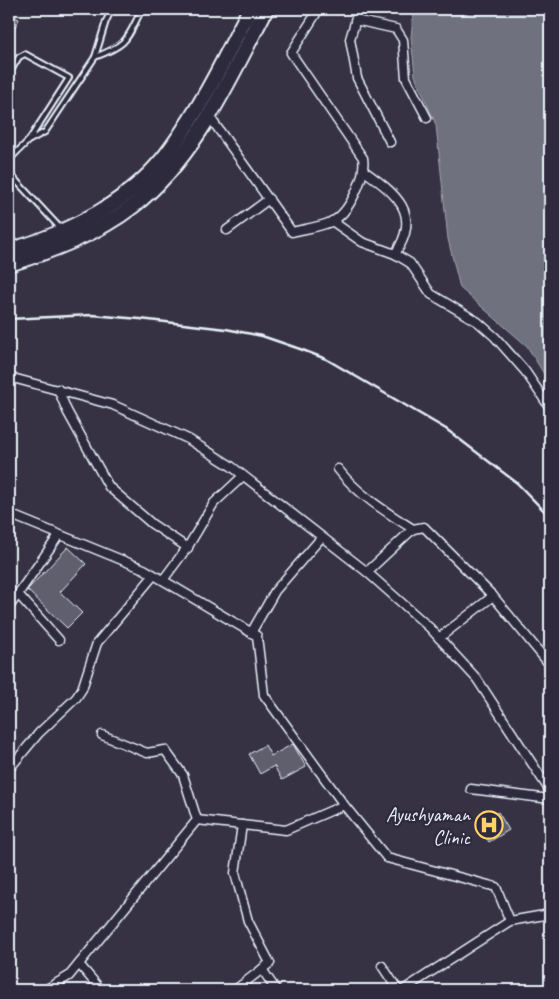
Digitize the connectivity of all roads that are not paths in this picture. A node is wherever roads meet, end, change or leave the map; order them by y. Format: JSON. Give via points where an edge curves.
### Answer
{"nodes":[{"id":1,"x":112,"y":9,"type":"edge"},
{"id":2,"x":142,"y":9,"type":"edge"},
{"id":3,"x":250,"y":9,"type":"edge"},
{"id":4,"x":266,"y":9,"type":"edge"},
{"id":5,"x":319,"y":9,"type":"edge"},
{"id":6,"x":359,"y":9,"type":"edge"},
{"id":7,"x":355,"y":20,"type":"junction"},
{"id":8,"x":95,"y":57,"type":"junction"},
{"id":9,"x":9,"y":74,"type":"edge"},
{"id":10,"x":69,"y":78,"type":"junction"},
{"id":11,"x":77,"y":83,"type":"junction"},
{"id":12,"x":209,"y":116,"type":"junction"},
{"id":13,"x":427,"y":118,"type":"dead end"},
{"id":14,"x":28,"y":141,"type":"junction"},
{"id":15,"x":390,"y":142,"type":"dead end"},
{"id":16,"x":9,"y":160,"type":"edge"},
{"id":17,"x":363,"y":170,"type":"junction"},
{"id":18,"x":9,"y":173,"type":"edge"},
{"id":19,"x":269,"y":199,"type":"junction"},
{"id":20,"x":332,"y":221,"type":"junction"},
{"id":21,"x":63,"y":230,"type":"junction"},
{"id":22,"x":227,"y":230,"type":"dead end"},
{"id":23,"x":9,"y":251,"type":"edge"},
{"id":24,"x":395,"y":254,"type":"junction"},
{"id":25,"x":9,"y":264,"type":"edge"},
{"id":26,"x":9,"y":377,"type":"edge"},
{"id":27,"x":58,"y":389,"type":"junction"},
{"id":28,"x":550,"y":408,"type":"edge"},
{"id":29,"x":338,"y":469,"type":"dead end"},
{"id":30,"x":243,"y":476,"type":"junction"},
{"id":31,"x":9,"y":514,"type":"edge"},
{"id":32,"x":413,"y":529,"type":"junction"},
{"id":33,"x":59,"y":535,"type":"junction"},
{"id":34,"x":321,"y":538,"type":"junction"},
{"id":35,"x":188,"y":548,"type":"junction"},
{"id":36,"x":368,"y":572,"type":"junction"},
{"id":37,"x":154,"y":574,"type":"junction"},
{"id":38,"x":163,"y":580,"type":"junction"},
{"id":39,"x":18,"y":594,"type":"junction"},
{"id":40,"x":493,"y":596,"type":"junction"},
{"id":41,"x":9,"y":607,"type":"edge"},
{"id":42,"x":251,"y":632,"type":"junction"},
{"id":43,"x":439,"y":638,"type":"junction"},
{"id":44,"x":59,"y":640,"type":"dead end"},
{"id":45,"x":550,"y":665,"type":"edge"},
{"id":46,"x":102,"y":735,"type":"dead end"},
{"id":47,"x":9,"y":769,"type":"edge"},
{"id":48,"x":471,"y":789,"type":"dead end"},
{"id":49,"x":550,"y":791,"type":"edge"},
{"id":50,"x":550,"y":799,"type":"edge"},
{"id":51,"x":344,"y":805,"type":"junction"},
{"id":52,"x":198,"y":820,"type":"junction"},
{"id":53,"x":242,"y":825,"type":"junction"},
{"id":54,"x":550,"y":914,"type":"edge"},
{"id":55,"x":510,"y":921,"type":"junction"},
{"id":56,"x":79,"y":964,"type":"junction"},
{"id":57,"x":382,"y":966,"type":"dead end"},
{"id":58,"x":262,"y":969,"type":"junction"},
{"id":59,"x":46,"y":990,"type":"edge"},
{"id":60,"x":101,"y":990,"type":"edge"},
{"id":61,"x":234,"y":990,"type":"edge"},
{"id":62,"x":276,"y":990,"type":"edge"},
{"id":63,"x":398,"y":990,"type":"edge"},
{"id":64,"x":403,"y":990,"type":"edge"}],
"edges":[{"from":1,"to":8,"type":"lane"},
{"from":2,"to":8,"type":"lane","via":[[125,42]]},
{"from":3,"to":21,"type":"highway","via":[[208,91],[172,149],[129,192],[91,217]]},
{"from":4,"to":12,"type":"highway"},
{"from":5,"to":17,"type":"street","via":[[291,53],[363,158]]},
{"from":6,"to":7,"type":"street"},
{"from":7,"to":13,"type":"street","via":[[396,28],[403,40],[406,78]]},
{"from":7,"to":15,"type":"street","via":[[350,39],[357,78]]},
{"from":8,"to":11,"type":"lane"},
{"from":9,"to":10,"type":"lane","via":[[19,57],[25,54]]},
{"from":10,"to":11,"type":"lane"},
{"from":10,"to":14,"type":"lane"},
{"from":11,"to":14,"type":"lane","via":[[45,132]]},
{"from":12,"to":19,"type":"street"},
{"from":12,"to":25,"type":"highway","via":[[170,170],[132,207],[60,246]]},
{"from":14,"to":16,"type":"lane"},
{"from":17,"to":20,"type":"street","via":[[356,196]]},
{"from":17,"to":24,"type":"street","via":[[396,195],[404,208],[407,225],[404,240]]},
{"from":18,"to":21,"type":"lane"},
{"from":19,"to":20,"type":"street","via":[[292,232]]},
{"from":19,"to":22,"type":"street"},
{"from":20,"to":24,"type":"street","via":[[362,242]]},
{"from":21,"to":23,"type":"highway"},
{"from":24,"to":28,"type":"street","via":[[410,263],[431,294],[478,322],[496,337]]},
{"from":26,"to":27,"type":"street"},
{"from":27,"to":30,"type":"street","via":[[113,405],[188,439]]},
{"from":27,"to":35,"type":"street","via":[[66,411],[109,487],[152,524]]},
{"from":29,"to":32,"type":"street","via":[[348,482],[388,514]]},
{"from":30,"to":34,"type":"street"},
{"from":30,"to":35,"type":"street","via":[[214,503]]},
{"from":31,"to":33,"type":"street"},
{"from":32,"to":36,"type":"street"},
{"from":32,"to":40,"type":"street","via":[[424,527]]},
{"from":33,"to":37,"type":"street"},
{"from":33,"to":39,"type":"street"},
{"from":34,"to":36,"type":"street"},
{"from":34,"to":42,"type":"street","via":[[275,591]]},
{"from":35,"to":38,"type":"street"},
{"from":36,"to":43,"type":"street"},
{"from":37,"to":38,"type":"street"},
{"from":37,"to":47,"type":"street","via":[[97,643],[76,698],[39,733]]},
{"from":38,"to":42,"type":"street"},
{"from":39,"to":41,"type":"street"},
{"from":39,"to":44,"type":"street"},
{"from":40,"to":43,"type":"street"},
{"from":40,"to":45,"type":"street"},
{"from":42,"to":51,"type":"street","via":[[256,636],[264,695]]},
{"from":43,"to":49,"type":"street","via":[[476,679]]},
{"from":46,"to":52,"type":"street","via":[[147,753],[165,750],[183,775]]},
{"from":48,"to":50,"type":"street"},
{"from":51,"to":53,"type":"street","via":[[286,830]]},
{"from":51,"to":55,"type":"street","via":[[387,858],[496,887]]},
{"from":52,"to":53,"type":"street"},
{"from":52,"to":56,"type":"street"},
{"from":53,"to":58,"type":"street","via":[[235,872],[248,921],[270,962]]},
{"from":54,"to":55,"type":"street"},
{"from":55,"to":64,"type":"street"},
{"from":56,"to":59,"type":"street","via":[[69,976]]},
{"from":56,"to":60,"type":"street"},
{"from":57,"to":63,"type":"street"},
{"from":58,"to":61,"type":"street"},
{"from":58,"to":62,"type":"street"}]}
